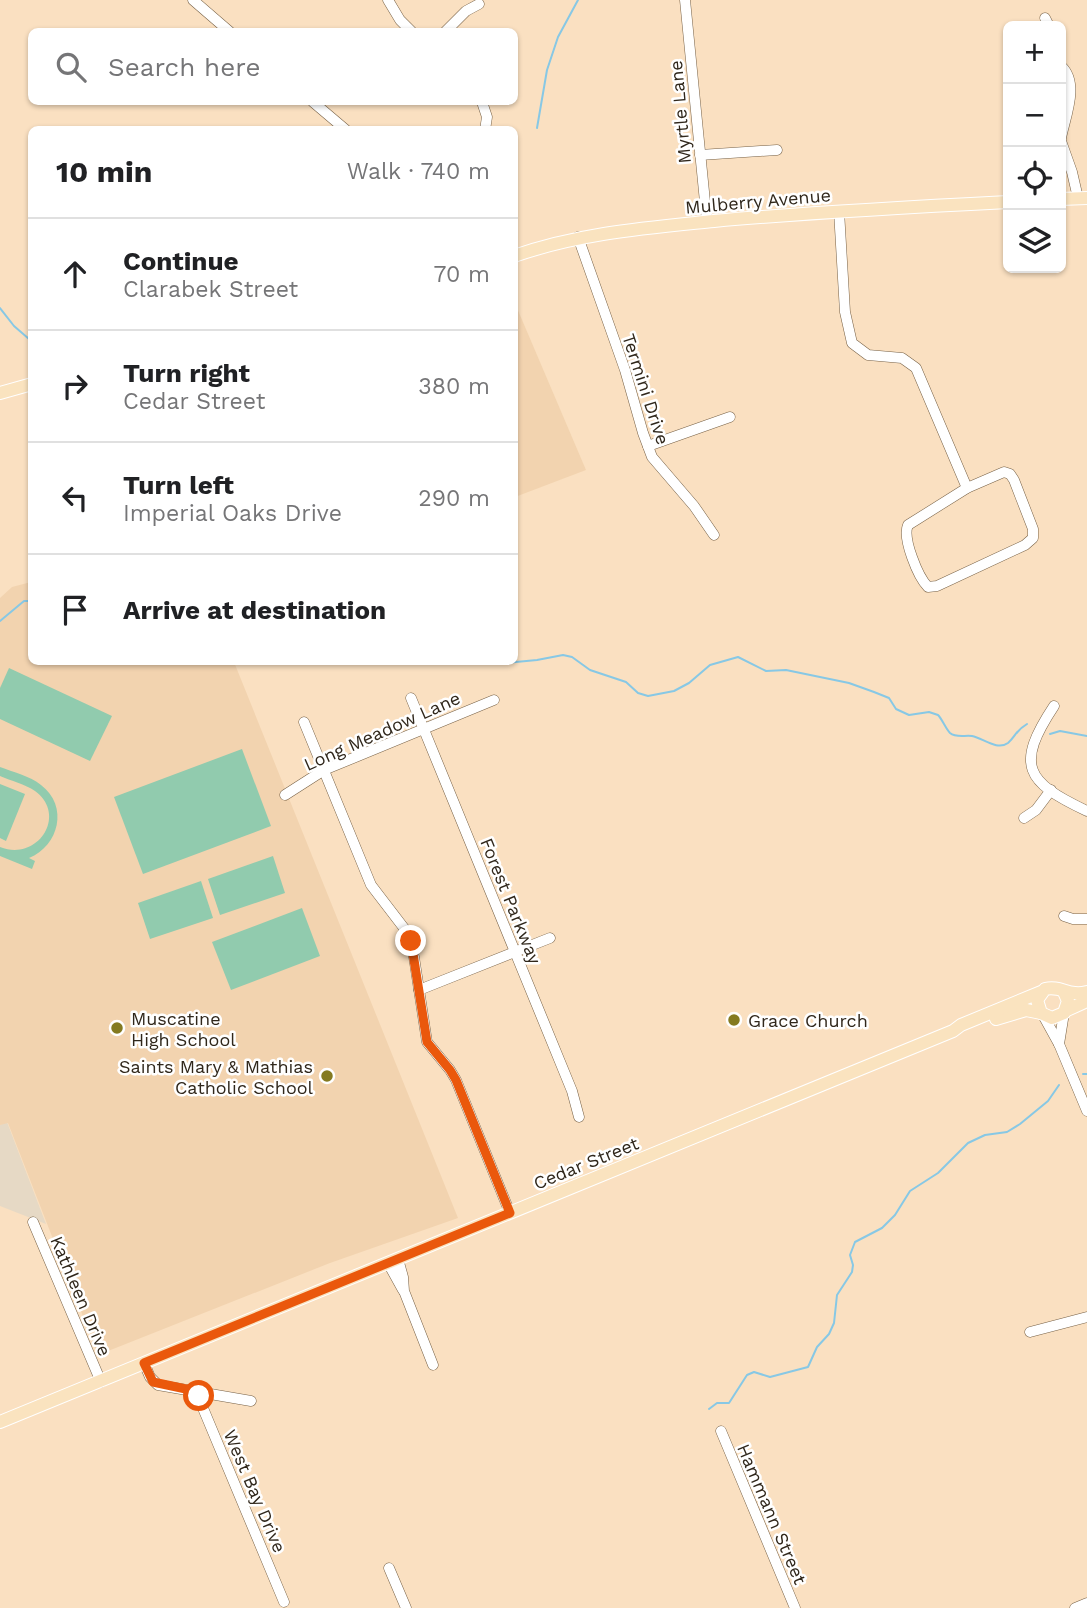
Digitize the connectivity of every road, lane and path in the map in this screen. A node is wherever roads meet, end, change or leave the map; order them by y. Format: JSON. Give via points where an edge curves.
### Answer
{"nodes":[{"id":1,"x":193,"y":0,"type":"edge"},
{"id":2,"x":388,"y":0,"type":"edge"},
{"id":3,"x":685,"y":0,"type":"edge"},
{"id":4,"x":479,"y":4,"type":"dead end"},
{"id":5,"x":225,"y":28,"type":"edge"},
{"id":6,"x":408,"y":28,"type":"edge"},
{"id":7,"x":449,"y":28,"type":"edge"},
{"id":8,"x":1066,"y":73,"type":"edge"},
{"id":9,"x":317,"y":105,"type":"edge"},
{"id":10,"x":483,"y":105,"type":"edge"},
{"id":11,"x":1066,"y":111,"type":"edge"},
{"id":12,"x":341,"y":126,"type":"edge"},
{"id":13,"x":486,"y":126,"type":"edge"},
{"id":14,"x":1064,"y":147,"type":"edge"},
{"id":15,"x":777,"y":150,"type":"dead end"},
{"id":16,"x":700,"y":155,"type":"junction"},
{"id":17,"x":1082,"y":198,"type":"edge"},
{"id":18,"x":1003,"y":202,"type":"edge"},
{"id":19,"x":839,"y":211,"type":"junction"},
{"id":20,"x":707,"y":222,"type":"junction"},
{"id":21,"x":578,"y":237,"type":"junction"},
{"id":22,"x":518,"y":255,"type":"edge"},
{"id":23,"x":28,"y":385,"type":"edge"},
{"id":24,"x":0,"y":393,"type":"edge"},
{"id":25,"x":730,"y":417,"type":"dead end"},
{"id":26,"x":648,"y":446,"type":"junction"},
{"id":27,"x":967,"y":488,"type":"junction"},
{"id":28,"x":714,"y":535,"type":"dead end"},
{"id":29,"x":411,"y":698,"type":"dead end"},
{"id":30,"x":494,"y":700,"type":"dead end"},
{"id":31,"x":1054,"y":706,"type":"dead end"},
{"id":32,"x":304,"y":722,"type":"dead end"},
{"id":33,"x":424,"y":729,"type":"junction"},
{"id":34,"x":324,"y":770,"type":"junction"},
{"id":35,"x":1051,"y":790,"type":"junction"},
{"id":36,"x":285,"y":795,"type":"dead end"},
{"id":37,"x":1087,"y":811,"type":"edge"},
{"id":38,"x":1024,"y":818,"type":"dead end"},
{"id":39,"x":1064,"y":916,"type":"dead end"},
{"id":40,"x":1087,"y":919,"type":"edge"},
{"id":41,"x":550,"y":938,"type":"dead end"},
{"id":42,"x":515,"y":952,"type":"junction"},
{"id":43,"x":419,"y":990,"type":"junction"},
{"id":44,"x":1041,"y":992,"type":"junction"},
{"id":45,"x":1063,"y":992,"type":"junction"},
{"id":46,"x":1087,"y":992,"type":"edge"},
{"id":47,"x":1087,"y":1001,"type":"edge"},
{"id":48,"x":1065,"y":1012,"type":"junction"},
{"id":49,"x":1042,"y":1014,"type":"junction"},
{"id":50,"x":953,"y":1031,"type":"junction"},
{"id":51,"x":1059,"y":1044,"type":"junction"},
{"id":52,"x":1087,"y":1111,"type":"edge"},
{"id":53,"x":579,"y":1116,"type":"dead end"},
{"id":54,"x":510,"y":1213,"type":"junction"},
{"id":55,"x":33,"y":1222,"type":"dead end"},
{"id":56,"x":393,"y":1261,"type":"junction"},
{"id":57,"x":1087,"y":1317,"type":"edge"},
{"id":58,"x":1030,"y":1332,"type":"dead end"},
{"id":59,"x":144,"y":1363,"type":"junction"},
{"id":60,"x":433,"y":1365,"type":"dead end"},
{"id":61,"x":101,"y":1382,"type":"junction"},
{"id":62,"x":200,"y":1392,"type":"junction"},
{"id":63,"x":251,"y":1401,"type":"dead end"},
{"id":64,"x":0,"y":1422,"type":"edge"},
{"id":65,"x":721,"y":1431,"type":"dead end"},
{"id":66,"x":389,"y":1568,"type":"dead end"},
{"id":67,"x":284,"y":1602,"type":"dead end"},
{"id":68,"x":1087,"y":1603,"type":"edge"},
{"id":69,"x":406,"y":1608,"type":"edge"},
{"id":70,"x":795,"y":1608,"type":"edge"},
{"id":71,"x":1075,"y":1608,"type":"edge"}],
"edges":[{"from":1,"to":5,"type":"street"},
{"from":2,"to":6,"type":"street"},
{"from":3,"to":16,"type":"street","name":"Myrtle Lane"},
{"from":4,"to":7,"type":"street"},
{"from":8,"to":11,"type":"street","via":[[1070,89]]},
{"from":9,"to":12,"type":"street"},
{"from":10,"to":13,"type":"street"},
{"from":14,"to":17,"type":"street"},
{"from":15,"to":16,"type":"street"},
{"from":16,"to":20,"type":"street","name":"Myrtle Lane"},
{"from":18,"to":19,"type":"main road","name":"Mulberry Avenue"},
{"from":19,"to":20,"type":"main road","name":"Mulberry Avenue"},
{"from":19,"to":27,"type":"street","via":[[845,312],[852,343],[868,355],[902,358],[916,368]]},
{"from":20,"to":21,"type":"main road","name":"Mulberry Avenue"},
{"from":21,"to":22,"type":"main road","name":"Mulberry Avenue"},
{"from":21,"to":26,"type":"street","name":"Termini Drive"},
{"from":23,"to":24,"type":"main road"},
{"from":25,"to":26,"type":"street"},
{"from":26,"to":28,"type":"street","name":"Termini Drive","via":[[657,466]]},
{"from":27,"to":27,"type":"street","via":[[1004,472],[1010,474],[1033,538],[928,587],[905,529]]},
{"from":29,"to":33,"type":"street","name":"Forest Parkway"},
{"from":30,"to":33,"type":"street","name":"Long Meadow Lane"},
{"from":31,"to":35,"type":"street","via":[[1042,724],[1029,764],[1034,776]]},
{"from":32,"to":34,"type":"street"},
{"from":33,"to":34,"type":"street","name":"Long Meadow Lane"},
{"from":33,"to":42,"type":"street","name":"Forest Parkway"},
{"from":34,"to":36,"type":"street","name":"Long Meadow Lane"},
{"from":34,"to":43,"type":"street","via":[[371,885],[408,932]]},
{"from":35,"to":37,"type":"street"},
{"from":35,"to":38,"type":"street"},
{"from":39,"to":40,"type":"street"},
{"from":41,"to":42,"type":"street"},
{"from":42,"to":43,"type":"street"},
{"from":42,"to":53,"type":"street","name":"Forest Parkway"},
{"from":43,"to":54,"type":"street","via":[[427,1042],[456,1080]]},
{"from":44,"to":45,"type":"main road","via":[[1055,988]]},
{"from":44,"to":49,"type":"main road","via":[[1037,1000]]},
{"from":44,"to":50,"type":"main road","name":"Cedar Street"},
{"from":45,"to":46,"type":"main road"},
{"from":45,"to":48,"type":"main road","via":[[1068,1001]]},
{"from":47,"to":48,"type":"main road"},
{"from":48,"to":49,"type":"main road","via":[[1052,1018]]},
{"from":48,"to":51,"type":"street"},
{"from":49,"to":50,"type":"main road","name":"Cedar Street","via":[[1018,1012],[963,1032]]},
{"from":49,"to":51,"type":"street"},
{"from":50,"to":54,"type":"main road","name":"Cedar Street"},
{"from":51,"to":52,"type":"street"},
{"from":54,"to":56,"type":"main road","name":"Cedar Street"},
{"from":55,"to":61,"type":"street","name":"Kathleen Drive"},
{"from":56,"to":59,"type":"main road","name":"Cedar Street"},
{"from":56,"to":60,"type":"street"},
{"from":57,"to":58,"type":"street"},
{"from":59,"to":61,"type":"main road","name":"Cedar Street"},
{"from":59,"to":62,"type":"street","via":[[153,1382]]},
{"from":61,"to":64,"type":"main road","name":"Cedar Street"},
{"from":62,"to":63,"type":"street"},
{"from":62,"to":67,"type":"street","name":"West Bay Drive"},
{"from":65,"to":70,"type":"street","name":"Hammann Street"},
{"from":66,"to":69,"type":"street"},
{"from":68,"to":71,"type":"street"}]}
